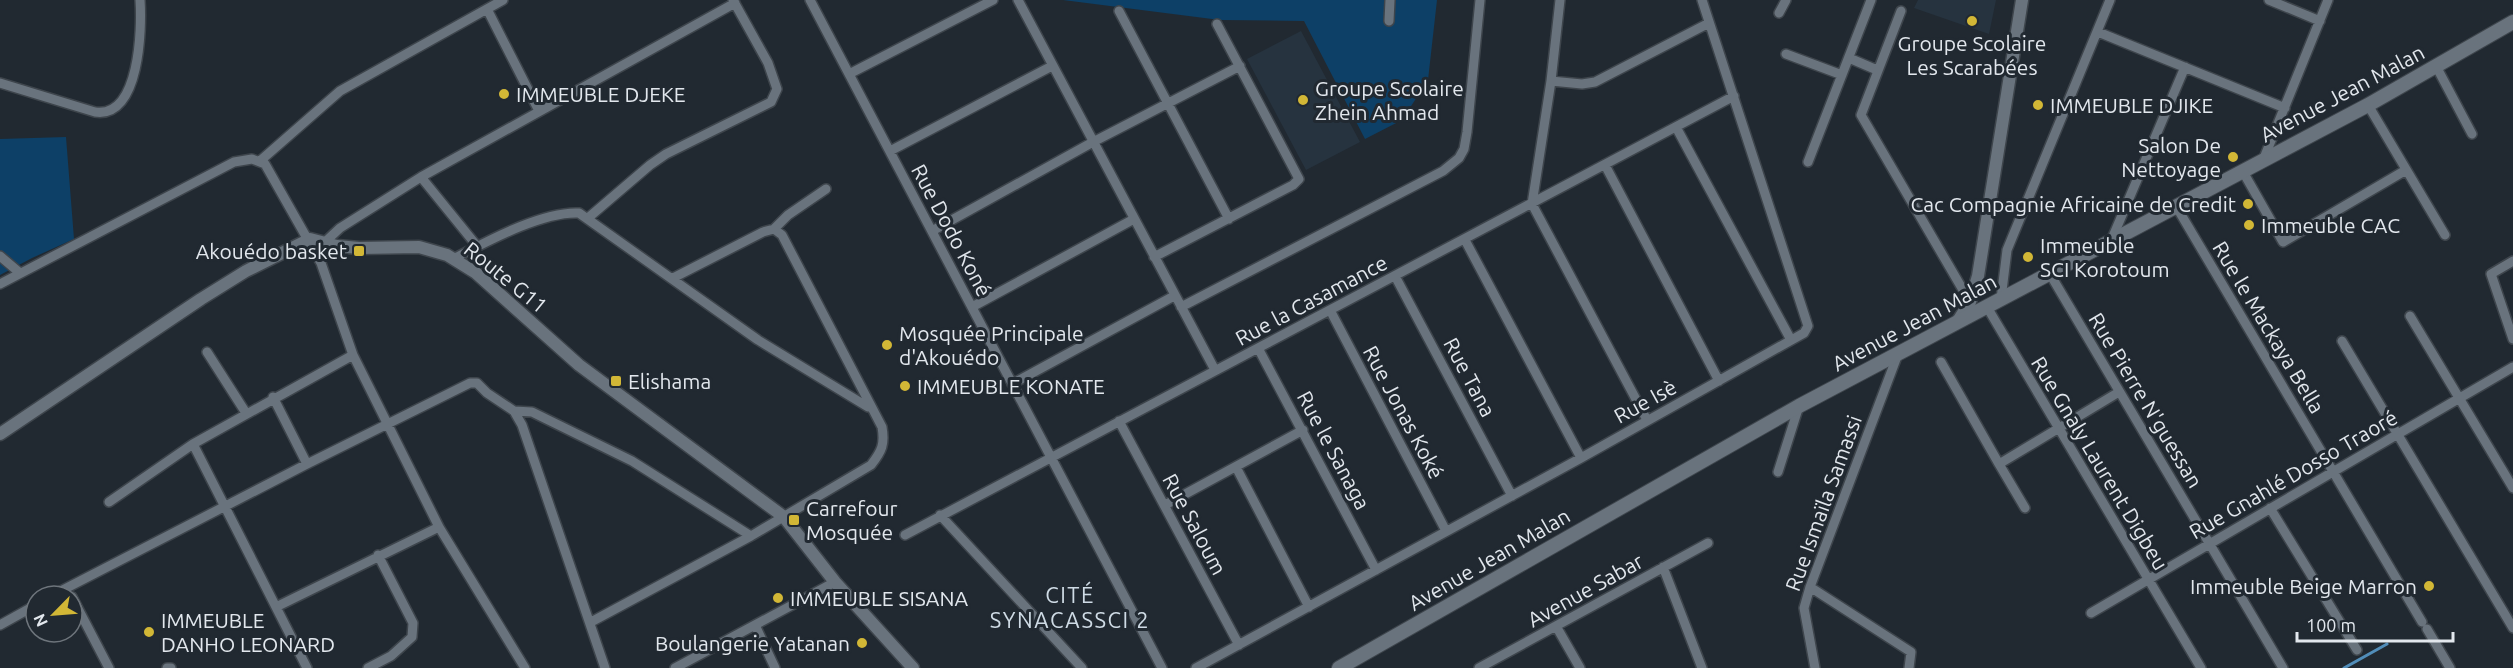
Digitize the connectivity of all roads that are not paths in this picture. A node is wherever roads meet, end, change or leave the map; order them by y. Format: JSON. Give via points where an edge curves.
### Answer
{"nodes":[{"id":1,"x":140,"y":0,"type":"edge"},
{"id":2,"x":503,"y":0,"type":"edge"},
{"id":3,"x":810,"y":0,"type":"edge"},
{"id":4,"x":993,"y":0,"type":"edge"},
{"id":5,"x":1018,"y":0,"type":"edge"},
{"id":6,"x":1390,"y":0,"type":"edge"},
{"id":7,"x":1480,"y":0,"type":"edge"},
{"id":8,"x":1560,"y":0,"type":"edge"},
{"id":9,"x":1702,"y":0,"type":"edge"},
{"id":10,"x":1786,"y":0,"type":"edge"},
{"id":11,"x":1871,"y":0,"type":"edge"},
{"id":12,"x":2022,"y":0,"type":"edge"},
{"id":13,"x":2110,"y":0,"type":"edge"},
{"id":14,"x":2269,"y":0,"type":"edge"},
{"id":15,"x":2328,"y":0,"type":"edge"},
{"id":16,"x":734,"y":1,"type":"edge"},
{"id":17,"x":487,"y":9,"type":"junction"},
{"id":18,"x":1119,"y":10,"type":"dead end"},
{"id":19,"x":1901,"y":10,"type":"dead end"},
{"id":20,"x":1779,"y":13,"type":"dead end"},
{"id":21,"x":1389,"y":21,"type":"dead end"},
{"id":22,"x":2320,"y":21,"type":"junction"},
{"id":23,"x":2513,"y":22,"type":"edge"},
{"id":24,"x":1709,"y":23,"type":"junction"},
{"id":25,"x":1217,"y":24,"type":"dead end"},
{"id":26,"x":2098,"y":32,"type":"junction"},
{"id":27,"x":1786,"y":54,"type":"dead end"},
{"id":28,"x":1849,"y":58,"type":"junction"},
{"id":29,"x":1052,"y":66,"type":"junction"},
{"id":30,"x":1240,"y":66,"type":"junction"},
{"id":31,"x":2436,"y":66,"type":"junction"},
{"id":32,"x":2185,"y":67,"type":"junction"},
{"id":33,"x":1877,"y":70,"type":"junction"},
{"id":34,"x":849,"y":74,"type":"junction"},
{"id":35,"x":1842,"y":75,"type":"junction"},
{"id":36,"x":1551,"y":81,"type":"junction"},
{"id":37,"x":0,"y":83,"type":"edge"},
{"id":38,"x":1734,"y":96,"type":"junction"},
{"id":39,"x":1168,"y":103,"type":"junction"},
{"id":40,"x":2368,"y":105,"type":"junction"},
{"id":41,"x":2285,"y":108,"type":"junction"},
{"id":42,"x":538,"y":111,"type":"junction"},
{"id":43,"x":1676,"y":127,"type":"junction"},
{"id":44,"x":2472,"y":134,"type":"dead end"},
{"id":45,"x":1093,"y":142,"type":"junction"},
{"id":46,"x":890,"y":151,"type":"junction"},
{"id":47,"x":2264,"y":158,"type":"junction"},
{"id":48,"x":260,"y":161,"type":"junction"},
{"id":49,"x":1809,"y":162,"type":"dead end"},
{"id":50,"x":1605,"y":165,"type":"junction"},
{"id":51,"x":2242,"y":170,"type":"junction"},
{"id":52,"x":2406,"y":170,"type":"junction"},
{"id":53,"x":421,"y":177,"type":"junction"},
{"id":54,"x":826,"y":189,"type":"dead end"},
{"id":55,"x":1532,"y":204,"type":"junction"},
{"id":56,"x":2176,"y":206,"type":"junction"},
{"id":57,"x":588,"y":218,"type":"junction"},
{"id":58,"x":1134,"y":219,"type":"junction"},
{"id":59,"x":1229,"y":219,"type":"junction"},
{"id":60,"x":774,"y":230,"type":"junction"},
{"id":61,"x":932,"y":231,"type":"junction"},
{"id":62,"x":2445,"y":235,"type":"dead end"},
{"id":63,"x":310,"y":239,"type":"junction"},
{"id":64,"x":1464,"y":240,"type":"junction"},
{"id":65,"x":2111,"y":241,"type":"junction"},
{"id":66,"x":324,"y":243,"type":"junction"},
{"id":67,"x":477,"y":246,"type":"junction"},
{"id":68,"x":0,"y":256,"type":"edge"},
{"id":69,"x":1154,"y":257,"type":"junction"},
{"id":70,"x":453,"y":259,"type":"junction"},
{"id":71,"x":2513,"y":261,"type":"edge"},
{"id":72,"x":20,"y":273,"type":"junction"},
{"id":73,"x":2050,"y":274,"type":"junction"},
{"id":74,"x":1395,"y":276,"type":"junction"},
{"id":75,"x":673,"y":278,"type":"junction"},
{"id":76,"x":0,"y":284,"type":"edge"},
{"id":77,"x":1174,"y":296,"type":"junction"},
{"id":78,"x":2001,"y":299,"type":"junction"},
{"id":79,"x":1970,"y":302,"type":"junction"},
{"id":80,"x":972,"y":307,"type":"junction"},
{"id":81,"x":1181,"y":307,"type":"junction"},
{"id":82,"x":1987,"y":307,"type":"junction"},
{"id":83,"x":1330,"y":310,"type":"junction"},
{"id":84,"x":2410,"y":316,"type":"dead end"},
{"id":85,"x":1958,"y":321,"type":"junction"},
{"id":86,"x":2513,"y":339,"type":"edge"},
{"id":87,"x":1791,"y":340,"type":"junction"},
{"id":88,"x":2342,"y":341,"type":"dead end"},
{"id":89,"x":1258,"y":348,"type":"junction"},
{"id":90,"x":207,"y":352,"type":"dead end"},
{"id":91,"x":1898,"y":354,"type":"junction"},
{"id":92,"x":353,"y":355,"type":"junction"},
{"id":93,"x":1941,"y":362,"type":"dead end"},
{"id":94,"x":2513,"y":367,"type":"edge"},
{"id":95,"x":1215,"y":370,"type":"junction"},
{"id":96,"x":1719,"y":381,"type":"junction"},
{"id":97,"x":1012,"y":384,"type":"junction"},
{"id":98,"x":2119,"y":392,"type":"junction"},
{"id":99,"x":273,"y":397,"type":"junction"},
{"id":100,"x":2460,"y":398,"type":"junction"},
{"id":101,"x":1799,"y":406,"type":"junction"},
{"id":102,"x":870,"y":408,"type":"junction"},
{"id":103,"x":514,"y":411,"type":"junction"},
{"id":104,"x":246,"y":413,"type":"junction"},
{"id":105,"x":1647,"y":420,"type":"junction"},
{"id":106,"x":1119,"y":421,"type":"junction"},
{"id":107,"x":387,"y":425,"type":"junction"},
{"id":108,"x":2058,"y":428,"type":"junction"},
{"id":109,"x":1303,"y":430,"type":"junction"},
{"id":110,"x":0,"y":434,"type":"edge"},
{"id":111,"x":2396,"y":435,"type":"junction"},
{"id":112,"x":193,"y":444,"type":"junction"},
{"id":113,"x":1051,"y":457,"type":"junction"},
{"id":114,"x":1581,"y":458,"type":"junction"},
{"id":115,"x":307,"y":464,"type":"junction"},
{"id":116,"x":1999,"y":464,"type":"junction"},
{"id":117,"x":1236,"y":467,"type":"junction"},
{"id":118,"x":2334,"y":471,"type":"junction"},
{"id":119,"x":1778,"y":472,"type":"dead end"},
{"id":120,"x":2513,"y":488,"type":"edge"},
{"id":121,"x":1512,"y":496,"type":"junction"},
{"id":122,"x":110,"y":502,"type":"dead end"},
{"id":123,"x":1166,"y":505,"type":"junction"},
{"id":124,"x":225,"y":507,"type":"junction"},
{"id":125,"x":2025,"y":508,"type":"dead end"},
{"id":126,"x":2270,"y":508,"type":"junction"},
{"id":127,"x":940,"y":515,"type":"junction"},
{"id":128,"x":784,"y":517,"type":"junction"},
{"id":129,"x":439,"y":527,"type":"junction"},
{"id":130,"x":1446,"y":531,"type":"junction"},
{"id":131,"x":751,"y":536,"type":"junction"},
{"id":132,"x":904,"y":536,"type":"dead end"},
{"id":133,"x":1708,"y":543,"type":"dead end"},
{"id":134,"x":2210,"y":543,"type":"junction"},
{"id":135,"x":378,"y":555,"type":"junction"},
{"id":136,"x":1663,"y":567,"type":"junction"},
{"id":137,"x":1376,"y":570,"type":"junction"},
{"id":138,"x":2148,"y":580,"type":"junction"},
{"id":139,"x":835,"y":582,"type":"junction"},
{"id":140,"x":84,"y":585,"type":"edge"},
{"id":141,"x":1810,"y":587,"type":"junction"},
{"id":142,"x":278,"y":606,"type":"junction"},
{"id":143,"x":1309,"y":608,"type":"junction"},
{"id":144,"x":24,"y":612,"type":"edge"},
{"id":145,"x":2091,"y":613,"type":"dead end"},
{"id":146,"x":84,"y":619,"type":"edge"},
{"id":147,"x":591,"y":622,"type":"junction"},
{"id":148,"x":0,"y":625,"type":"edge"},
{"id":149,"x":755,"y":626,"type":"junction"},
{"id":150,"x":1556,"y":626,"type":"junction"},
{"id":151,"x":2513,"y":628,"type":"edge"},
{"id":152,"x":1239,"y":645,"type":"junction"},
{"id":153,"x":2357,"y":650,"type":"dead end"},
{"id":154,"x":110,"y":668,"type":"edge"},
{"id":155,"x":307,"y":668,"type":"edge"},
{"id":156,"x":368,"y":668,"type":"edge"},
{"id":157,"x":525,"y":668,"type":"edge"},
{"id":158,"x":605,"y":668,"type":"edge"},
{"id":159,"x":675,"y":668,"type":"edge"},
{"id":160,"x":775,"y":668,"type":"edge"},
{"id":161,"x":913,"y":668,"type":"edge"},
{"id":162,"x":1082,"y":668,"type":"edge"},
{"id":163,"x":1162,"y":668,"type":"edge"},
{"id":164,"x":1196,"y":668,"type":"edge"},
{"id":165,"x":1339,"y":668,"type":"edge"},
{"id":166,"x":1479,"y":668,"type":"edge"},
{"id":167,"x":1580,"y":668,"type":"edge"},
{"id":168,"x":1702,"y":668,"type":"edge"},
{"id":169,"x":1815,"y":668,"type":"edge"},
{"id":170,"x":1909,"y":668,"type":"edge"},
{"id":171,"x":2201,"y":668,"type":"edge"},
{"id":172,"x":2283,"y":668,"type":"edge"},
{"id":173,"x":2450,"y":668,"type":"edge"}],
"edges":[{"from":1,"to":37,"type":"street","via":[[139,53],[133,78],[123,98],[111,110],[95,112]]},
{"from":2,"to":17,"type":"street"},
{"from":3,"to":34,"type":"street","name":"Rue Dodo Koné"},
{"from":4,"to":34,"type":"street"},
{"from":5,"to":29,"type":"street"},
{"from":6,"to":21,"type":"street"},
{"from":7,"to":81,"type":"street","via":[[1467,132],[1459,158],[1443,171]]},
{"from":8,"to":36,"type":"street"},
{"from":9,"to":24,"type":"street","name":"Rue Isè"},
{"from":10,"to":20,"type":"street"},
{"from":11,"to":28,"type":"street"},
{"from":12,"to":79,"type":"street","via":[[1978,276]]},
{"from":13,"to":26,"type":"street"},
{"from":14,"to":22,"type":"street"},
{"from":15,"to":22,"type":"street"},
{"from":16,"to":42,"type":"street"},
{"from":16,"to":57,"type":"street","via":[[768,63],[777,89],[771,102],[666,154]]},
{"from":17,"to":42,"type":"street"},
{"from":17,"to":48,"type":"street","via":[[340,91]]},
{"from":18,"to":39,"type":"street"},
{"from":19,"to":33,"type":"street"},
{"from":22,"to":41,"type":"street"},
{"from":23,"to":31,"type":"main road","name":"Avenue Jean Malan"},
{"from":24,"to":36,"type":"street","via":[[1595,82]]},
{"from":24,"to":38,"type":"street","name":"Rue Isè"},
{"from":25,"to":30,"type":"street"},
{"from":26,"to":32,"type":"street"},
{"from":26,"to":78,"type":"street","via":[[2007,250]]},
{"from":27,"to":35,"type":"street"},
{"from":28,"to":33,"type":"street"},
{"from":28,"to":35,"type":"street"},
{"from":29,"to":45,"type":"street"},
{"from":29,"to":46,"type":"street"},
{"from":30,"to":39,"type":"street"},
{"from":30,"to":59,"type":"street","via":[[1299,179]]},
{"from":31,"to":40,"type":"main road","name":"Avenue Jean Malan"},
{"from":31,"to":44,"type":"street"},
{"from":32,"to":41,"type":"street"},
{"from":32,"to":65,"type":"street"},
{"from":33,"to":79,"type":"street","via":[[1862,115]]},
{"from":34,"to":46,"type":"street","name":"Rue Dodo Koné"},
{"from":35,"to":49,"type":"street"},
{"from":36,"to":55,"type":"street"},
{"from":38,"to":43,"type":"street","name":"Rue la Casamance"},
{"from":38,"to":87,"type":"street","name":"Rue Isè","via":[[1808,326]]},
{"from":39,"to":45,"type":"street"},
{"from":39,"to":59,"type":"street"},
{"from":40,"to":47,"type":"main road","name":"Avenue Jean Malan"},
{"from":40,"to":52,"type":"street"},
{"from":41,"to":47,"type":"street"},
{"from":42,"to":53,"type":"street"},
{"from":43,"to":50,"type":"street","name":"Rue la Casamance"},
{"from":43,"to":87,"type":"street"},
{"from":45,"to":58,"type":"street"},
{"from":45,"to":61,"type":"street"},
{"from":46,"to":61,"type":"street","name":"Rue Dodo Koné"},
{"from":47,"to":51,"type":"main road","name":"Avenue Jean Malan"},
{"from":48,"to":63,"type":"street"},
{"from":48,"to":72,"type":"street","via":[[246,158],[234,162]]},
{"from":50,"to":55,"type":"street","name":"Rue la Casamance"},
{"from":50,"to":96,"type":"street"},
{"from":51,"to":52,"type":"street","via":[[2283,242]]},
{"from":51,"to":56,"type":"main road","name":"Avenue Jean Malan"},
{"from":52,"to":62,"type":"street"},
{"from":53,"to":66,"type":"street","via":[[340,228]]},
{"from":53,"to":67,"type":"street"},
{"from":54,"to":60,"type":"street","via":[[788,215]]},
{"from":55,"to":64,"type":"street","name":"Rue la Casamance"},
{"from":55,"to":105,"type":"street"},
{"from":56,"to":65,"type":"main road","name":"Avenue Jean Malan"},
{"from":56,"to":118,"type":"street","name":"Rue le Mackaya Bella"},
{"from":57,"to":67,"type":"street","via":[[579,213],[559,215],[515,228]]},
{"from":57,"to":75,"type":"street"},
{"from":58,"to":69,"type":"street"},
{"from":58,"to":80,"type":"street"},
{"from":59,"to":69,"type":"street"},
{"from":60,"to":75,"type":"street"},
{"from":60,"to":102,"type":"street","via":[[782,235]]},
{"from":61,"to":80,"type":"street","name":"Rue Dodo Koné"},
{"from":63,"to":66,"type":"street","name":"Route G11"},
{"from":63,"to":92,"type":"street"},
{"from":63,"to":110,"type":"street","via":[[201,299]]},
{"from":64,"to":74,"type":"street","name":"Rue la Casamance"},
{"from":64,"to":114,"type":"street"},
{"from":65,"to":73,"type":"main road","name":"Avenue Jean Malan"},
{"from":66,"to":70,"type":"street","name":"Route G11","via":[[363,248],[419,247]]},
{"from":67,"to":70,"type":"street"},
{"from":68,"to":72,"type":"street"},
{"from":69,"to":77,"type":"street"},
{"from":70,"to":128,"type":"street","name":"Route G11","via":[[476,273],[622,399]]},
{"from":71,"to":86,"type":"street","via":[[2491,274]]},
{"from":72,"to":76,"type":"street"},
{"from":73,"to":78,"type":"main road","name":"Avenue Jean Malan"},
{"from":73,"to":98,"type":"street","name":"Rue Pierre N'guessan"},
{"from":74,"to":83,"type":"street","name":"Rue la Casamance"},
{"from":74,"to":121,"type":"street","name":"Rue Tana"},
{"from":75,"to":102,"type":"street","via":[[758,340]]},
{"from":77,"to":81,"type":"street"},
{"from":77,"to":97,"type":"street"},
{"from":78,"to":82,"type":"main road","name":"Avenue Jean Malan"},
{"from":79,"to":85,"type":"street"},
{"from":80,"to":97,"type":"street","name":"Rue Dodo Koné"},
{"from":81,"to":95,"type":"street"},
{"from":82,"to":85,"type":"main road","name":"Avenue Jean Malan"},
{"from":82,"to":108,"type":"street","name":"Rue Gnaly Laurent Digbeu"},
{"from":83,"to":89,"type":"street","name":"Rue la Casamance"},
{"from":83,"to":130,"type":"street","name":"Rue Jonas Koké"},
{"from":84,"to":100,"type":"street"},
{"from":85,"to":91,"type":"main road","name":"Avenue Jean Malan"},
{"from":87,"to":96,"type":"street","name":"Rue Isè"},
{"from":88,"to":111,"type":"street"},
{"from":89,"to":95,"type":"street","name":"Rue la Casamance"},
{"from":89,"to":109,"type":"street","name":"Rue le Sanaga"},
{"from":90,"to":104,"type":"street"},
{"from":91,"to":101,"type":"main road","name":"Avenue Jean Malan"},
{"from":91,"to":141,"type":"street","name":"Rue Ismaïla Samassi"},
{"from":92,"to":99,"type":"street"},
{"from":92,"to":107,"type":"street"},
{"from":93,"to":116,"type":"street"},
{"from":94,"to":100,"type":"street","name":"Rue Gnahlé Dosso Traoré"},
{"from":95,"to":106,"type":"street","name":"Rue la Casamance"},
{"from":96,"to":105,"type":"street","name":"Rue Isè"},
{"from":97,"to":113,"type":"street","name":"Rue Dodo Koné"},
{"from":98,"to":108,"type":"street"},
{"from":98,"to":134,"type":"street","name":"Rue Pierre N'guessan"},
{"from":99,"to":104,"type":"street"},
{"from":99,"to":115,"type":"street"},
{"from":100,"to":111,"type":"street","name":"Rue Gnahlé Dosso Traoré"},
{"from":100,"to":120,"type":"street"},
{"from":101,"to":119,"type":"street"},
{"from":101,"to":165,"type":"main road","name":"Avenue Jean Malan"},
{"from":102,"to":128,"type":"street","via":[[882,427],[884,442],[872,465]]},
{"from":103,"to":107,"type":"street","via":[[474,382]]},
{"from":103,"to":131,"type":"street","via":[[532,412],[632,461]]},
{"from":103,"to":147,"type":"street"},
{"from":104,"to":112,"type":"street"},
{"from":105,"to":114,"type":"street","name":"Rue Isè"},
{"from":106,"to":113,"type":"street","name":"Rue la Casamance"},
{"from":106,"to":123,"type":"street","name":"Rue Saloum"},
{"from":107,"to":115,"type":"street"},
{"from":107,"to":129,"type":"street"},
{"from":108,"to":116,"type":"street"},
{"from":108,"to":138,"type":"street","name":"Rue Gnaly Laurent Digbeu"},
{"from":109,"to":117,"type":"street"},
{"from":109,"to":137,"type":"street","name":"Rue le Sanaga"},
{"from":111,"to":118,"type":"street","name":"Rue Gnahlé Dosso Traoré"},
{"from":111,"to":151,"type":"street"},
{"from":112,"to":122,"type":"street"},
{"from":112,"to":124,"type":"street"},
{"from":113,"to":127,"type":"street","name":"Rue la Casamance"},
{"from":113,"to":163,"type":"street","name":"Rue Dodo Koné"},
{"from":114,"to":121,"type":"street","name":"Rue Isè"},
{"from":115,"to":124,"type":"street"},
{"from":116,"to":125,"type":"street"},
{"from":117,"to":123,"type":"street"},
{"from":117,"to":143,"type":"street"},
{"from":118,"to":126,"type":"street","name":"Rue Gnahlé Dosso Traoré"},
{"from":118,"to":173,"type":"street","name":"Rue le Mackaya Bella"},
{"from":121,"to":130,"type":"street","name":"Rue Isè"},
{"from":123,"to":152,"type":"street","name":"Rue Saloum"},
{"from":124,"to":140,"type":"street"},
{"from":124,"to":142,"type":"street"},
{"from":126,"to":134,"type":"street","name":"Rue Gnahlé Dosso Traoré"},
{"from":126,"to":153,"type":"street"},
{"from":127,"to":132,"type":"street","name":"Rue la Casamance"},
{"from":127,"to":162,"type":"street"},
{"from":128,"to":131,"type":"street"},
{"from":128,"to":139,"type":"street","name":"Route G11"},
{"from":129,"to":135,"type":"street"},
{"from":129,"to":157,"type":"street"},
{"from":130,"to":137,"type":"street","name":"Rue Isè"},
{"from":131,"to":147,"type":"street"},
{"from":133,"to":136,"type":"street","name":"Avenue Sabar"},
{"from":134,"to":138,"type":"street","name":"Rue Gnahlé Dosso Traoré"},
{"from":134,"to":172,"type":"street","name":"Rue Pierre N'guessan"},
{"from":135,"to":142,"type":"street"},
{"from":135,"to":156,"type":"street","via":[[413,623],[412,637],[391,656]]},
{"from":136,"to":150,"type":"street","name":"Avenue Sabar"},
{"from":136,"to":168,"type":"street"},
{"from":137,"to":143,"type":"street","name":"Rue Isè"},
{"from":138,"to":145,"type":"street","name":"Rue Gnahlé Dosso Traoré"},
{"from":138,"to":171,"type":"street","name":"Rue Gnaly Laurent Digbeu"},
{"from":139,"to":149,"type":"street"},
{"from":139,"to":161,"type":"street","name":"Route G11"},
{"from":141,"to":169,"type":"street","name":"Rue Ismaïla Samassi","via":[[1804,608]]},
{"from":141,"to":170,"type":"street","via":[[1911,652]]},
{"from":142,"to":155,"type":"street"},
{"from":143,"to":152,"type":"street","name":"Rue Isè"},
{"from":144,"to":148,"type":"street"},
{"from":146,"to":154,"type":"street"},
{"from":147,"to":158,"type":"street"},
{"from":149,"to":159,"type":"street"},
{"from":149,"to":160,"type":"street"},
{"from":150,"to":166,"type":"street","name":"Avenue Sabar"},
{"from":150,"to":167,"type":"street"},
{"from":152,"to":164,"type":"street","name":"Rue Isè"}]}
